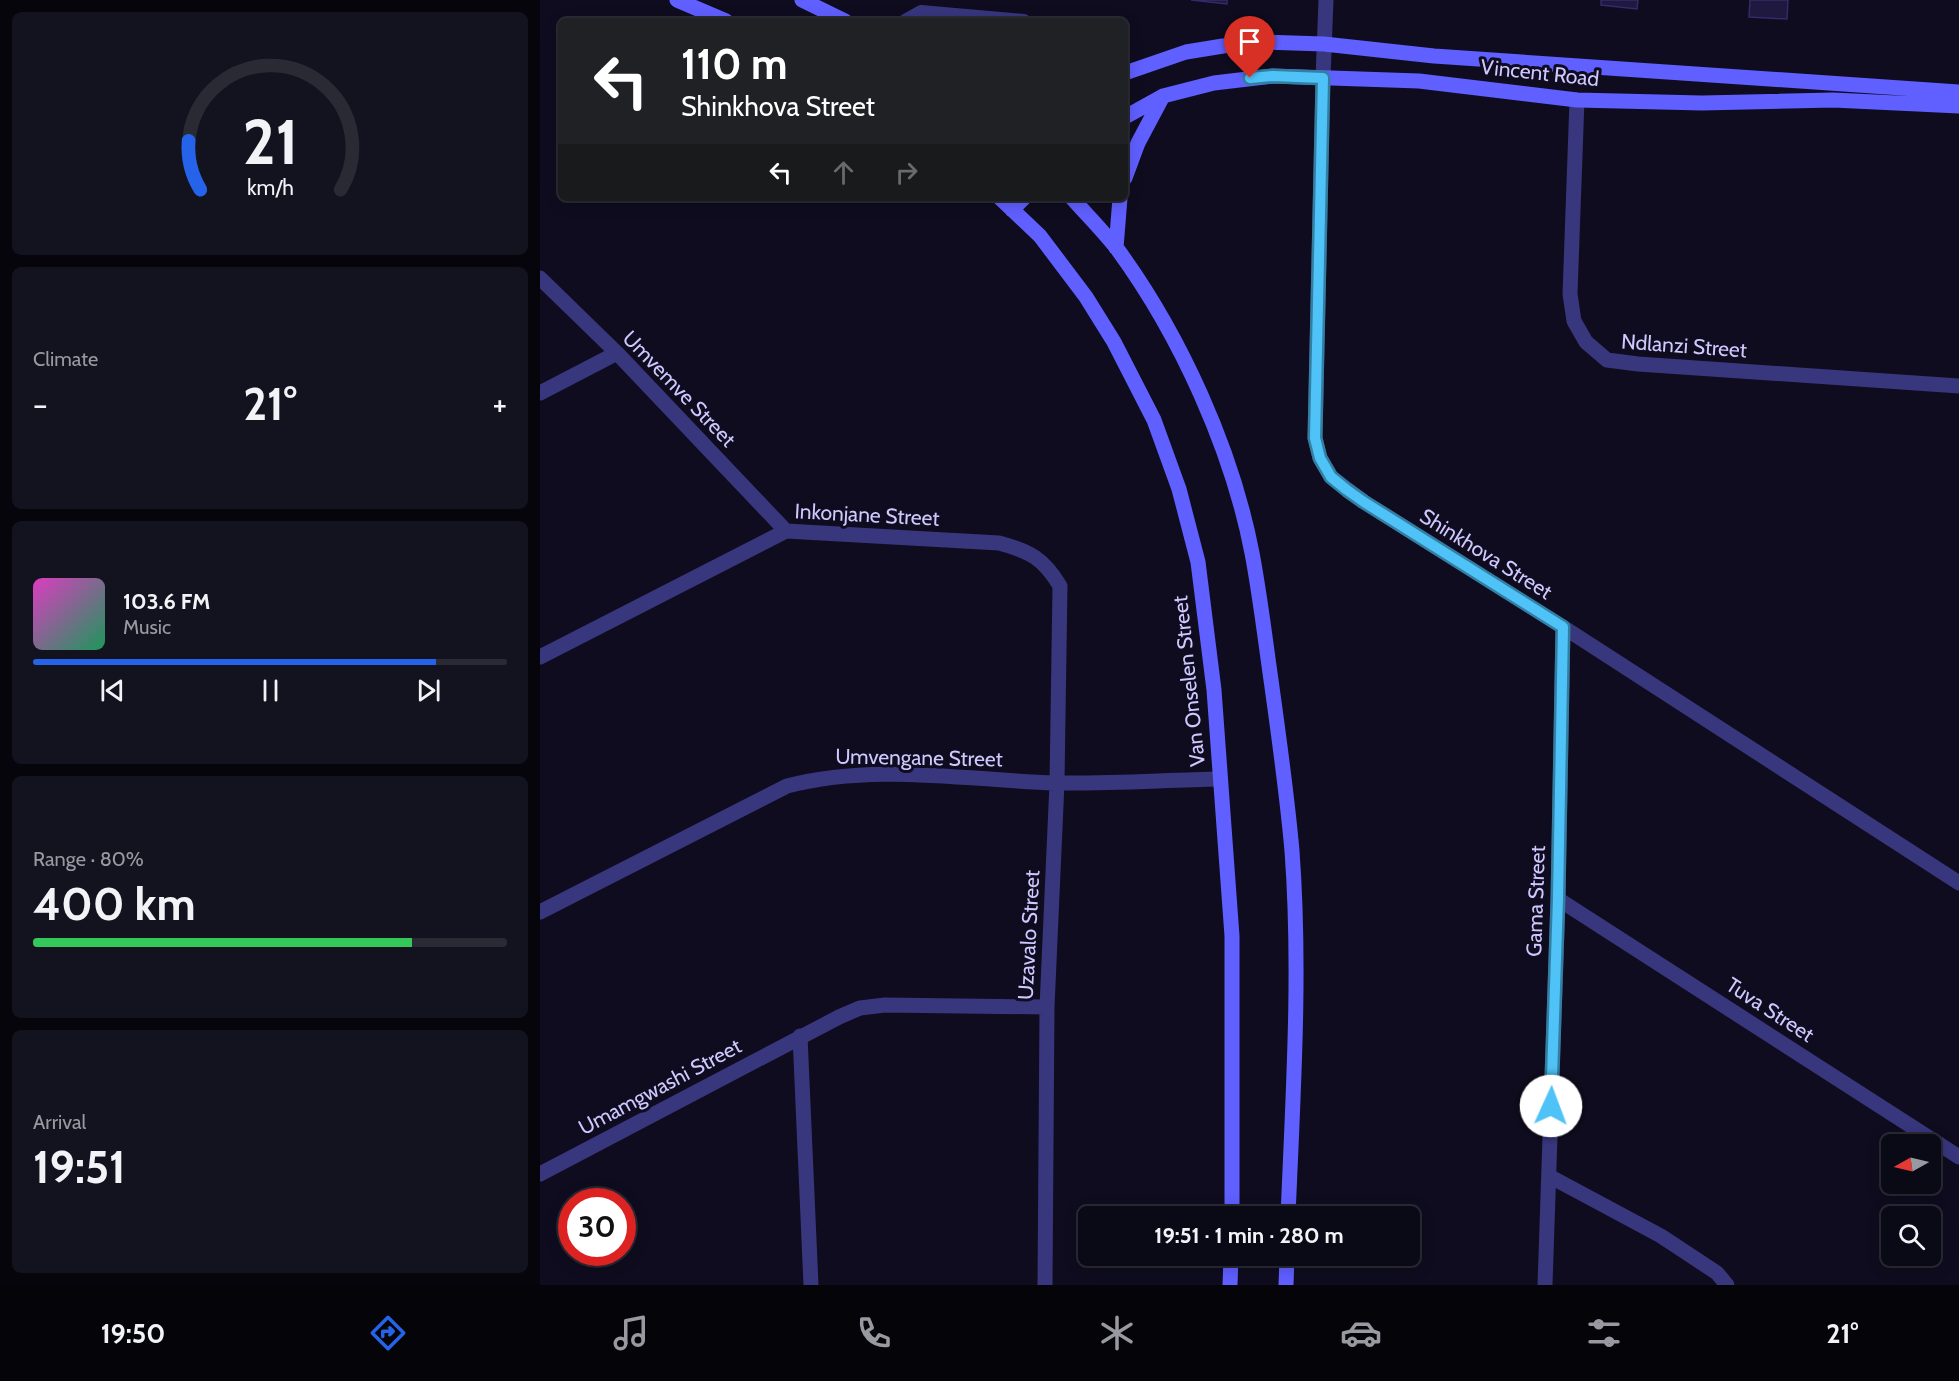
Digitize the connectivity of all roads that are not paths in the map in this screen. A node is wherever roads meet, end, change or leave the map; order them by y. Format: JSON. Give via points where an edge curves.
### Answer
{"nodes":[{"id":1,"x":677,"y":0,"type":"edge"},
{"id":2,"x":802,"y":0,"type":"edge"},
{"id":3,"x":1326,"y":0,"type":"edge"},
{"id":4,"x":719,"y":18,"type":"edge"},
{"id":5,"x":839,"y":18,"type":"edge"},
{"id":6,"x":910,"y":18,"type":"edge"},
{"id":7,"x":990,"y":18,"type":"edge"},
{"id":8,"x":1324,"y":44,"type":"junction"},
{"id":9,"x":1128,"y":72,"type":"edge"},
{"id":10,"x":1323,"y":78,"type":"junction"},
{"id":11,"x":1959,"y":92,"type":"edge"},
{"id":12,"x":1163,"y":96,"type":"junction"},
{"id":13,"x":1577,"y":100,"type":"junction"},
{"id":14,"x":1959,"y":106,"type":"edge"},
{"id":15,"x":1128,"y":115,"type":"edge"},
{"id":16,"x":1128,"y":170,"type":"edge"},
{"id":17,"x":1003,"y":201,"type":"edge"},
{"id":18,"x":1021,"y":201,"type":"edge"},
{"id":19,"x":1075,"y":201,"type":"edge"},
{"id":20,"x":1120,"y":201,"type":"edge"},
{"id":21,"x":1012,"y":210,"type":"junction"},
{"id":22,"x":1116,"y":248,"type":"junction"},
{"id":23,"x":540,"y":278,"type":"edge"},
{"id":24,"x":617,"y":353,"type":"junction"},
{"id":25,"x":1959,"y":386,"type":"edge"},
{"id":26,"x":540,"y":393,"type":"edge"},
{"id":27,"x":786,"y":531,"type":"junction"},
{"id":28,"x":1060,"y":586,"type":"joint"},
{"id":29,"x":1563,"y":627,"type":"junction"},
{"id":30,"x":540,"y":657,"type":"edge"},
{"id":31,"x":1220,"y":778,"type":"junction"},
{"id":32,"x":1057,"y":783,"type":"junction"},
{"id":33,"x":1959,"y":883,"type":"edge"},
{"id":34,"x":1558,"y":899,"type":"junction"},
{"id":35,"x":540,"y":912,"type":"edge"},
{"id":36,"x":1047,"y":1007,"type":"junction"},
{"id":37,"x":800,"y":1036,"type":"junction"},
{"id":38,"x":1959,"y":1157,"type":"edge"},
{"id":39,"x":540,"y":1174,"type":"edge"},
{"id":40,"x":1549,"y":1176,"type":"junction"},
{"id":41,"x":1232,"y":1206,"type":"edge"},
{"id":42,"x":1288,"y":1206,"type":"edge"},
{"id":43,"x":1231,"y":1266,"type":"edge"},
{"id":44,"x":1287,"y":1266,"type":"edge"},
{"id":45,"x":811,"y":1285,"type":"edge"},
{"id":46,"x":1045,"y":1285,"type":"edge"},
{"id":47,"x":1230,"y":1285,"type":"edge"},
{"id":48,"x":1286,"y":1285,"type":"edge"},
{"id":49,"x":1545,"y":1285,"type":"edge"},
{"id":50,"x":1727,"y":1285,"type":"edge"}],
"edges":[{"from":1,"to":4,"type":"main road"},
{"from":2,"to":5,"type":"main road"},
{"from":3,"to":8,"type":"street","name":"Shinkhova Street"},
{"from":6,"to":7,"type":"lane","via":[[921,12]]},
{"from":8,"to":9,"type":"main road","name":"Vincent Road","via":[[1263,42],[1222,46],[1186,52]]},
{"from":8,"to":10,"type":"street","name":"Shinkhova Street"},
{"from":8,"to":11,"type":"main road","name":"Vincent Road","via":[[1434,56]]},
{"from":10,"to":12,"type":"main road","name":"Vincent Road","via":[[1250,78]]},
{"from":10,"to":13,"type":"main road","name":"Vincent Road","via":[[1419,81]]},
{"from":10,"to":29,"type":"street","name":"Shinkhova Street","via":[[1315,438],[1320,458],[1331,477],[1364,502]]},
{"from":12,"to":15,"type":"main road","name":"Vincent Road"},
{"from":12,"to":16,"type":"main road"},
{"from":13,"to":14,"type":"main road","name":"Vincent Road","via":[[1833,100]]},
{"from":13,"to":25,"type":"street","name":"Ndlanzi Street","via":[[1570,294],[1574,321],[1586,342],[1607,360]]},
{"from":17,"to":21,"type":"main road","name":"Van Onselen Street"},
{"from":18,"to":21,"type":"main road"},
{"from":19,"to":22,"type":"main road"},
{"from":20,"to":22,"type":"main road"},
{"from":21,"to":31,"type":"main road","name":"Van Onselen Street","via":[[1040,236],[1108,333],[1154,420],[1176,479],[1197,561],[1214,690]]},
{"from":22,"to":42,"type":"main road","via":[[1197,384],[1235,489],[1252,552],[1292,852],[1294,1078]]},
{"from":23,"to":24,"type":"street","name":"Umvemve Street"},
{"from":24,"to":26,"type":"street"},
{"from":24,"to":27,"type":"street","name":"Umvemve Street"},
{"from":27,"to":28,"type":"street","name":"Inkonjane Street","via":[[999,543],[1036,556]]},
{"from":27,"to":30,"type":"street","name":"Inkonjane Street"},
{"from":28,"to":32,"type":"street","name":"Uzavalo Street"},
{"from":29,"to":33,"type":"street","name":"Shinkhova Street"},
{"from":29,"to":34,"type":"street","name":"Gama Street"},
{"from":31,"to":32,"type":"street","name":"Umvengane Street"},
{"from":31,"to":41,"type":"main road","name":"Van Onselen Street","via":[[1232,936]]},
{"from":32,"to":35,"type":"street","name":"Umvengane Street","via":[[869,774],[812,779],[788,786]]},
{"from":32,"to":36,"type":"street","name":"Uzavalo Street"},
{"from":34,"to":38,"type":"street","name":"Tuva Street"},
{"from":34,"to":40,"type":"street","name":"Gama Street"},
{"from":36,"to":37,"type":"street","name":"Umamgwashi Street","via":[[885,1005],[860,1008]]},
{"from":36,"to":46,"type":"street","name":"Uzavalo Street"},
{"from":37,"to":39,"type":"street","name":"Umamgwashi Street"},
{"from":37,"to":45,"type":"street"},
{"from":40,"to":49,"type":"street","name":"Gama Street"},
{"from":40,"to":50,"type":"street","via":[[1661,1236],[1717,1273]]},
{"from":43,"to":47,"type":"main road"},
{"from":44,"to":48,"type":"main road"}]}
